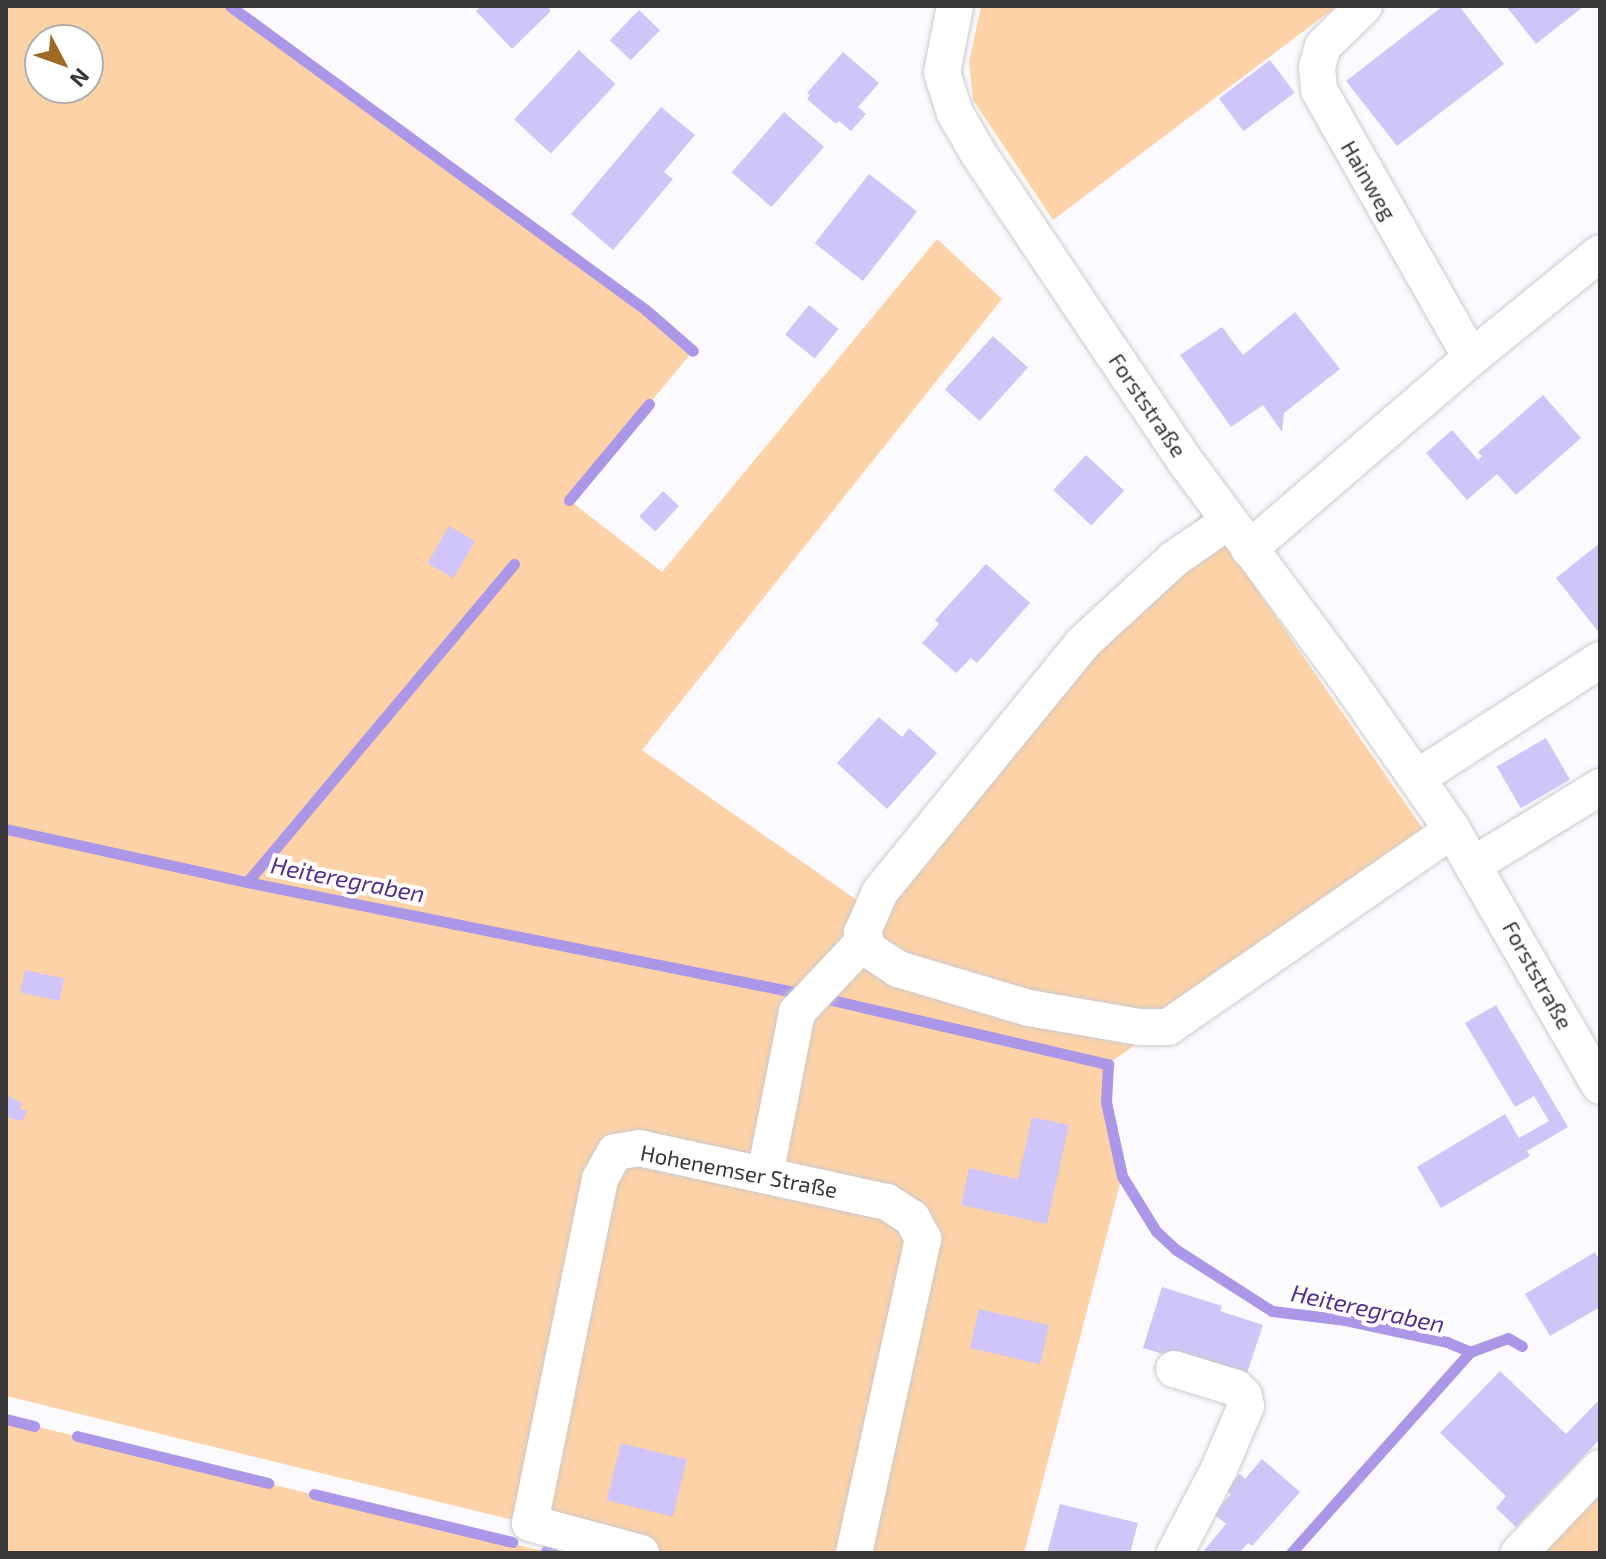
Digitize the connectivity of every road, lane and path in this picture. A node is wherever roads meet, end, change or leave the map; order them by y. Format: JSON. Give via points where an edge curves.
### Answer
{"nodes":[{"id":1,"x":955,"y":6,"type":"edge"},
{"id":2,"x":1364,"y":6,"type":"edge"},
{"id":3,"x":1600,"y":253,"type":"edge"},
{"id":4,"x":1471,"y":358,"type":"junction"},
{"id":5,"x":1239,"y":535,"type":"junction"},
{"id":6,"x":1600,"y":660,"type":"edge"},
{"id":7,"x":1417,"y":778,"type":"junction"},
{"id":8,"x":1600,"y":787,"type":"edge"},
{"id":9,"x":1452,"y":830,"type":"junction"},
{"id":10,"x":1475,"y":864,"type":"junction"},
{"id":11,"x":865,"y":940,"type":"junction"},
{"id":12,"x":1600,"y":1086,"type":"edge"},
{"id":13,"x":765,"y":1175,"type":"junction"},
{"id":14,"x":1174,"y":1369,"type":"dead end"},
{"id":15,"x":1600,"y":1468,"type":"edge"},
{"id":16,"x":641,"y":1553,"type":"edge"},
{"id":17,"x":854,"y":1553,"type":"edge"},
{"id":18,"x":1175,"y":1553,"type":"edge"},
{"id":19,"x":1519,"y":1553,"type":"edge"}],
"edges":[{"from":1,"to":5,"type":"street","name":"Forststraße","via":[[942,73],[955,113]]},
{"from":2,"to":4,"type":"street","name":"Hainweg","via":[[1323,46],[1317,67],[1319,90]]},
{"from":3,"to":4,"type":"street"},
{"from":4,"to":5,"type":"street"},
{"from":5,"to":7,"type":"street","name":"Forststraße"},
{"from":5,"to":11,"type":"street","via":[[1174,559],[1083,643],[880,892],[862,933]]},
{"from":6,"to":7,"type":"street"},
{"from":7,"to":9,"type":"street","name":"Forststraße"},
{"from":8,"to":10,"type":"street"},
{"from":9,"to":10,"type":"street","name":"Forststraße"},
{"from":9,"to":11,"type":"street","via":[[1168,1027],[1029,1008],[898,969],[869,950]]},
{"from":10,"to":12,"type":"street","name":"Forststraße"},
{"from":11,"to":13,"type":"street","via":[[797,1012]]},
{"from":13,"to":16,"type":"street","name":"Hohenemser Straße","via":[[639,1148],[615,1152],[600,1179],[530,1523]]},
{"from":13,"to":17,"type":"street","name":"Hohenemser Straße","via":[[887,1202],[912,1218],[923,1239]]},
{"from":14,"to":18,"type":"street","via":[[1236,1388],[1246,1406]]},
{"from":15,"to":19,"type":"street"}]}
